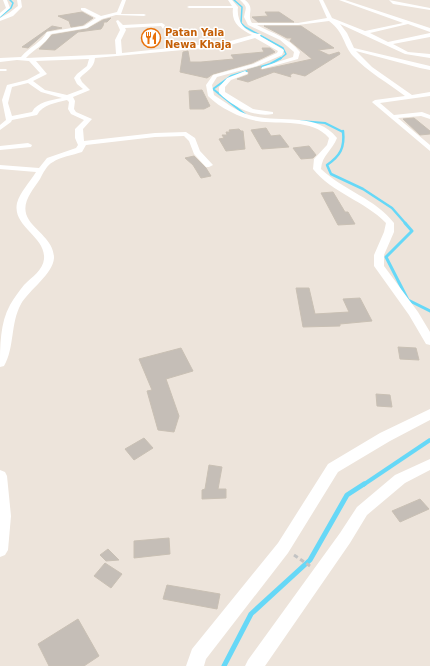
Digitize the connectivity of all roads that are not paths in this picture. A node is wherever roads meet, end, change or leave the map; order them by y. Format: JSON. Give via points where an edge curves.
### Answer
{"nodes":[{"id":1,"x":19,"y":0,"type":"edge"},
{"id":2,"x":124,"y":0,"type":"edge"},
{"id":3,"x":230,"y":0,"type":"edge"},
{"id":4,"x":242,"y":0,"type":"edge"},
{"id":5,"x":329,"y":0,"type":"edge"},
{"id":6,"x":341,"y":0,"type":"edge"},
{"id":7,"x":390,"y":0,"type":"edge"},
{"id":8,"x":196,"y":1,"type":"dead end"},
{"id":9,"x":6,"y":2,"type":"edge"},
{"id":10,"x":188,"y":2,"type":"dead end"},
{"id":11,"x":322,"y":2,"type":"edge"},
{"id":12,"x":0,"y":5,"type":"edge"},
{"id":13,"x":189,"y":7,"type":"dead end"},
{"id":14,"x":236,"y":7,"type":"junction"},
{"id":15,"x":83,"y":8,"type":"dead end"},
{"id":16,"x":421,"y":8,"type":"junction"},
{"id":17,"x":430,"y":9,"type":"edge"},
{"id":18,"x":118,"y":14,"type":"junction"},
{"id":19,"x":144,"y":15,"type":"dead end"},
{"id":20,"x":389,"y":15,"type":"junction"},
{"id":21,"x":0,"y":16,"type":"edge"},
{"id":22,"x":100,"y":18,"type":"junction"},
{"id":23,"x":330,"y":19,"type":"junction"},
{"id":24,"x":0,"y":20,"type":"edge"},
{"id":25,"x":409,"y":23,"type":"junction"},
{"id":26,"x":250,"y":24,"type":"junction"},
{"id":27,"x":122,"y":27,"type":"junction"},
{"id":28,"x":163,"y":27,"type":"dead end"},
{"id":29,"x":430,"y":30,"type":"edge"},
{"id":30,"x":365,"y":33,"type":"junction"},
{"id":31,"x":261,"y":35,"type":"junction"},
{"id":32,"x":430,"y":35,"type":"edge"},
{"id":33,"x":386,"y":44,"type":"junction"},
{"id":34,"x":351,"y":49,"type":"junction"},
{"id":35,"x":119,"y":54,"type":"junction"},
{"id":36,"x":92,"y":56,"type":"junction"},
{"id":37,"x":430,"y":56,"type":"edge"},
{"id":38,"x":22,"y":59,"type":"junction"},
{"id":39,"x":0,"y":60,"type":"edge"},
{"id":40,"x":31,"y":60,"type":"junction"},
{"id":41,"x":430,"y":68,"type":"edge"},
{"id":42,"x":0,"y":70,"type":"edge"},
{"id":43,"x":6,"y":70,"type":"dead end"},
{"id":44,"x":29,"y":81,"type":"junction"},
{"id":45,"x":430,"y":94,"type":"edge"},
{"id":46,"x":410,"y":96,"type":"junction"},
{"id":47,"x":68,"y":98,"type":"junction"},
{"id":48,"x":271,"y":113,"type":"dead end"},
{"id":49,"x":393,"y":117,"type":"junction"},
{"id":50,"x":430,"y":117,"type":"edge"},
{"id":51,"x":9,"y":118,"type":"junction"},
{"id":52,"x":0,"y":128,"type":"edge"},
{"id":53,"x":82,"y":143,"type":"junction"},
{"id":54,"x":28,"y":146,"type":"dead end"},
{"id":55,"x":0,"y":148,"type":"edge"},
{"id":56,"x":430,"y":149,"type":"edge"},
{"id":57,"x":209,"y":165,"type":"dead end"},
{"id":58,"x":0,"y":167,"type":"edge"},
{"id":59,"x":41,"y":170,"type":"junction"},
{"id":60,"x":430,"y":341,"type":"edge"},
{"id":61,"x":0,"y":363,"type":"edge"},
{"id":62,"x":430,"y":414,"type":"edge"},
{"id":63,"x":430,"y":464,"type":"edge"},
{"id":64,"x":0,"y":476,"type":"edge"},
{"id":65,"x":0,"y":550,"type":"edge"},
{"id":66,"x":197,"y":660,"type":"edge"},
{"id":67,"x":254,"y":666,"type":"edge"}],
"edges":[{"from":1,"to":24,"type":"street","via":[[20,6],[15,12]]},
{"from":2,"to":18,"type":"street"},
{"from":3,"to":14,"type":"street"},
{"from":4,"to":26,"type":"street","via":[[249,9],[246,14]]},
{"from":5,"to":11,"type":"street"},
{"from":6,"to":20,"type":"street"},
{"from":7,"to":16,"type":"street"},
{"from":8,"to":10,"type":"street"},
{"from":9,"to":12,"type":"street"},
{"from":9,"to":21,"type":"street","via":[[8,8]]},
{"from":11,"to":23,"type":"street"},
{"from":13,"to":14,"type":"street"},
{"from":14,"to":31,"type":"street","via":[[234,16],[242,28]]},
{"from":15,"to":22,"type":"street"},
{"from":16,"to":17,"type":"street"},
{"from":16,"to":20,"type":"street"},
{"from":18,"to":19,"type":"street"},
{"from":18,"to":22,"type":"street"},
{"from":18,"to":27,"type":"street","via":[[117,19]]},
{"from":20,"to":25,"type":"street"},
{"from":22,"to":38,"type":"street","via":[[86,27],[49,32],[46,40]]},
{"from":23,"to":26,"type":"street","via":[[298,24]]},
{"from":23,"to":30,"type":"street"},
{"from":23,"to":34,"type":"street","via":[[344,33]]},
{"from":25,"to":29,"type":"street"},
{"from":25,"to":30,"type":"street"},
{"from":26,"to":31,"type":"street"},
{"from":27,"to":28,"type":"street","via":[[158,24]]},
{"from":27,"to":35,"type":"street","via":[[118,40]]},
{"from":30,"to":33,"type":"street"},
{"from":31,"to":35,"type":"street","via":[[227,44]]},
{"from":31,"to":48,"type":"street","via":[[293,46],[297,52],[296,58],[229,79],[222,86],[222,93],[250,110]]},
{"from":31,"to":60,"type":"street","via":[[281,50],[280,54],[255,65],[215,76],[208,86],[211,96],[247,117],[308,124],[331,134],[333,138],[330,146],[318,159],[317,169],[328,180],[381,213],[390,223],[379,255],[379,266]]},
{"from":32,"to":33,"type":"street"},
{"from":33,"to":37,"type":"street","via":[[407,53]]},
{"from":34,"to":41,"type":"street"},
{"from":34,"to":46,"type":"street","via":[[370,68]]},
{"from":35,"to":36,"type":"street"},
{"from":36,"to":40,"type":"street"},
{"from":36,"to":47,"type":"street","via":[[91,66],[77,78],[87,90]]},
{"from":38,"to":39,"type":"street"},
{"from":38,"to":40,"type":"street"},
{"from":40,"to":44,"type":"street","via":[[44,74]]},
{"from":42,"to":43,"type":"lane"},
{"from":44,"to":47,"type":"street","via":[[43,92]]},
{"from":44,"to":51,"type":"street","via":[[9,86],[6,94]]},
{"from":45,"to":46,"type":"street"},
{"from":46,"to":49,"type":"street","via":[[376,101],[376,104]]},
{"from":47,"to":51,"type":"street","via":[[37,108],[35,114]]},
{"from":47,"to":53,"type":"street","via":[[72,101],[72,112],[89,119],[79,129]]},
{"from":49,"to":50,"type":"street","via":[[422,114]]},
{"from":49,"to":56,"type":"street"},
{"from":51,"to":52,"type":"street","via":[[9,121]]},
{"from":53,"to":57,"type":"street","via":[[186,134]]},
{"from":53,"to":59,"type":"street","via":[[79,150],[50,160]]},
{"from":54,"to":55,"type":"street"},
{"from":58,"to":59,"type":"street"},
{"from":59,"to":61,"type":"street","via":[[23,199],[21,214],[47,248],[50,258],[46,269],[24,291],[8,319],[7,337]]},
{"from":62,"to":66,"type":"street","via":[[333,468],[283,548]]},
{"from":63,"to":67,"type":"street","via":[[400,479],[362,511]]},
{"from":64,"to":65,"type":"street","via":[[4,516]]}]}
